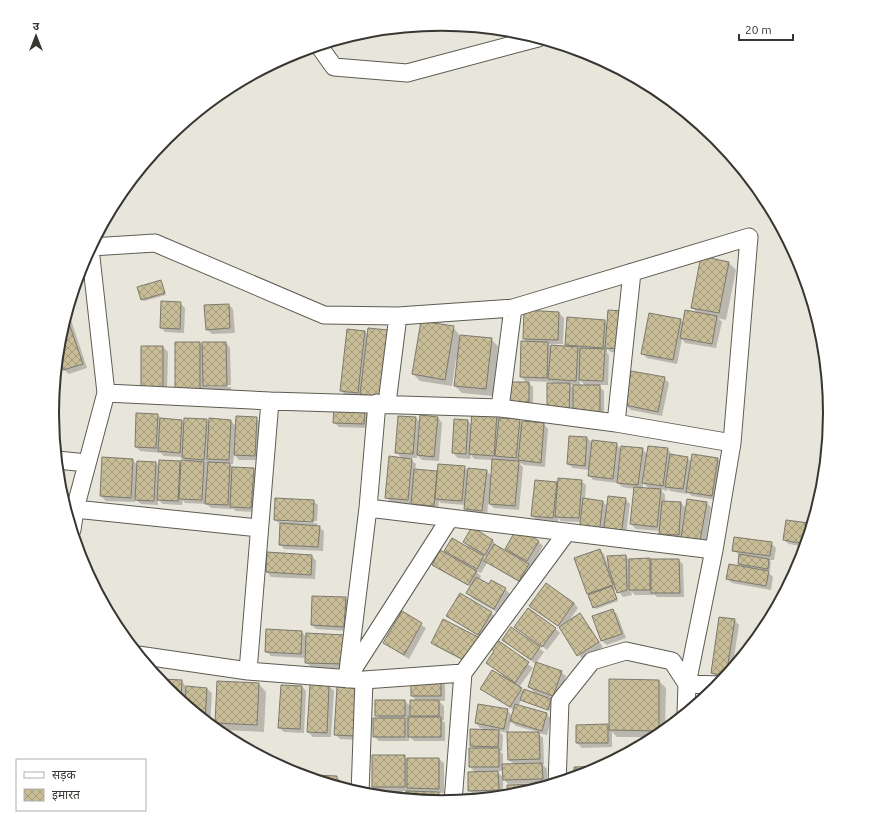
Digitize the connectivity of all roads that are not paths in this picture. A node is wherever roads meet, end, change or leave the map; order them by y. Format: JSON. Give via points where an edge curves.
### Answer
{"nodes":[{"id":1,"x":527,"y":41,"type":"edge"},
{"id":2,"x":322,"y":50,"type":"edge"},
{"id":3,"x":96,"y":248,"type":"edge"},
{"id":4,"x":92,"y":258,"type":"edge"},
{"id":5,"x":632,"y":272,"type":"junction"},
{"id":6,"x":513,"y":308,"type":"junction"},
{"id":7,"x":398,"y":316,"type":"junction"},
{"id":8,"x":106,"y":393,"type":"junction"},
{"id":9,"x":270,"y":401,"type":"junction"},
{"id":10,"x":382,"y":403,"type":"junction"},
{"id":11,"x":500,"y":408,"type":"junction"},
{"id":12,"x":616,"y":423,"type":"junction"},
{"id":13,"x":732,"y":443,"type":"junction"},
{"id":14,"x":62,"y":460,"type":"edge"},
{"id":15,"x":87,"y":463,"type":"junction"},
{"id":16,"x":368,"y":508,"type":"junction"},
{"id":17,"x":75,"y":509,"type":"junction"},
{"id":18,"x":74,"y":518,"type":"edge"},
{"id":19,"x":450,"y":518,"type":"junction"},
{"id":20,"x":259,"y":528,"type":"junction"},
{"id":21,"x":567,"y":532,"type":"junction"},
{"id":22,"x":714,"y":550,"type":"junction"},
{"id":23,"x":145,"y":655,"type":"edge"},
{"id":24,"x":248,"y":671,"type":"junction"},
{"id":25,"x":463,"y":673,"type":"junction"},
{"id":26,"x":347,"y":679,"type":"junction"},
{"id":27,"x":364,"y":680,"type":"junction"},
{"id":28,"x":687,"y":684,"type":"junction"},
{"id":29,"x":711,"y":685,"type":"edge"},
{"id":30,"x":686,"y":707,"type":"edge"},
{"id":31,"x":556,"y":778,"type":"edge"},
{"id":32,"x":360,"y":787,"type":"edge"},
{"id":33,"x":454,"y":796,"type":"edge"}],
"edges":[{"from":1,"to":2,"type":"street","via":[[407,73],[334,67]]},
{"from":3,"to":7,"type":"street","via":[[155,243],[324,315]]},
{"from":4,"to":8,"type":"street"},
{"from":5,"to":6,"type":"street"},
{"from":5,"to":12,"type":"street"},
{"from":5,"to":13,"type":"street","via":[[749,237]]},
{"from":6,"to":7,"type":"street"},
{"from":6,"to":11,"type":"street"},
{"from":7,"to":10,"type":"street"},
{"from":8,"to":9,"type":"street"},
{"from":8,"to":15,"type":"street"},
{"from":9,"to":10,"type":"street"},
{"from":9,"to":20,"type":"street"},
{"from":10,"to":11,"type":"street"},
{"from":10,"to":16,"type":"street"},
{"from":11,"to":12,"type":"street"},
{"from":12,"to":13,"type":"street"},
{"from":13,"to":22,"type":"street"},
{"from":14,"to":15,"type":"street"},
{"from":15,"to":17,"type":"street"},
{"from":16,"to":19,"type":"street"},
{"from":16,"to":26,"type":"street"},
{"from":17,"to":18,"type":"street"},
{"from":17,"to":20,"type":"street"},
{"from":19,"to":21,"type":"street"},
{"from":19,"to":26,"type":"street"},
{"from":20,"to":24,"type":"street"},
{"from":21,"to":22,"type":"street"},
{"from":21,"to":25,"type":"street"},
{"from":22,"to":28,"type":"street"},
{"from":23,"to":24,"type":"street"},
{"from":24,"to":26,"type":"street"},
{"from":25,"to":27,"type":"street"},
{"from":25,"to":33,"type":"street"},
{"from":26,"to":27,"type":"street"},
{"from":27,"to":32,"type":"street"},
{"from":28,"to":29,"type":"street"},
{"from":28,"to":30,"type":"street"},
{"from":28,"to":31,"type":"street","via":[[672,661],[626,651],[592,661],[560,701]]}]}
